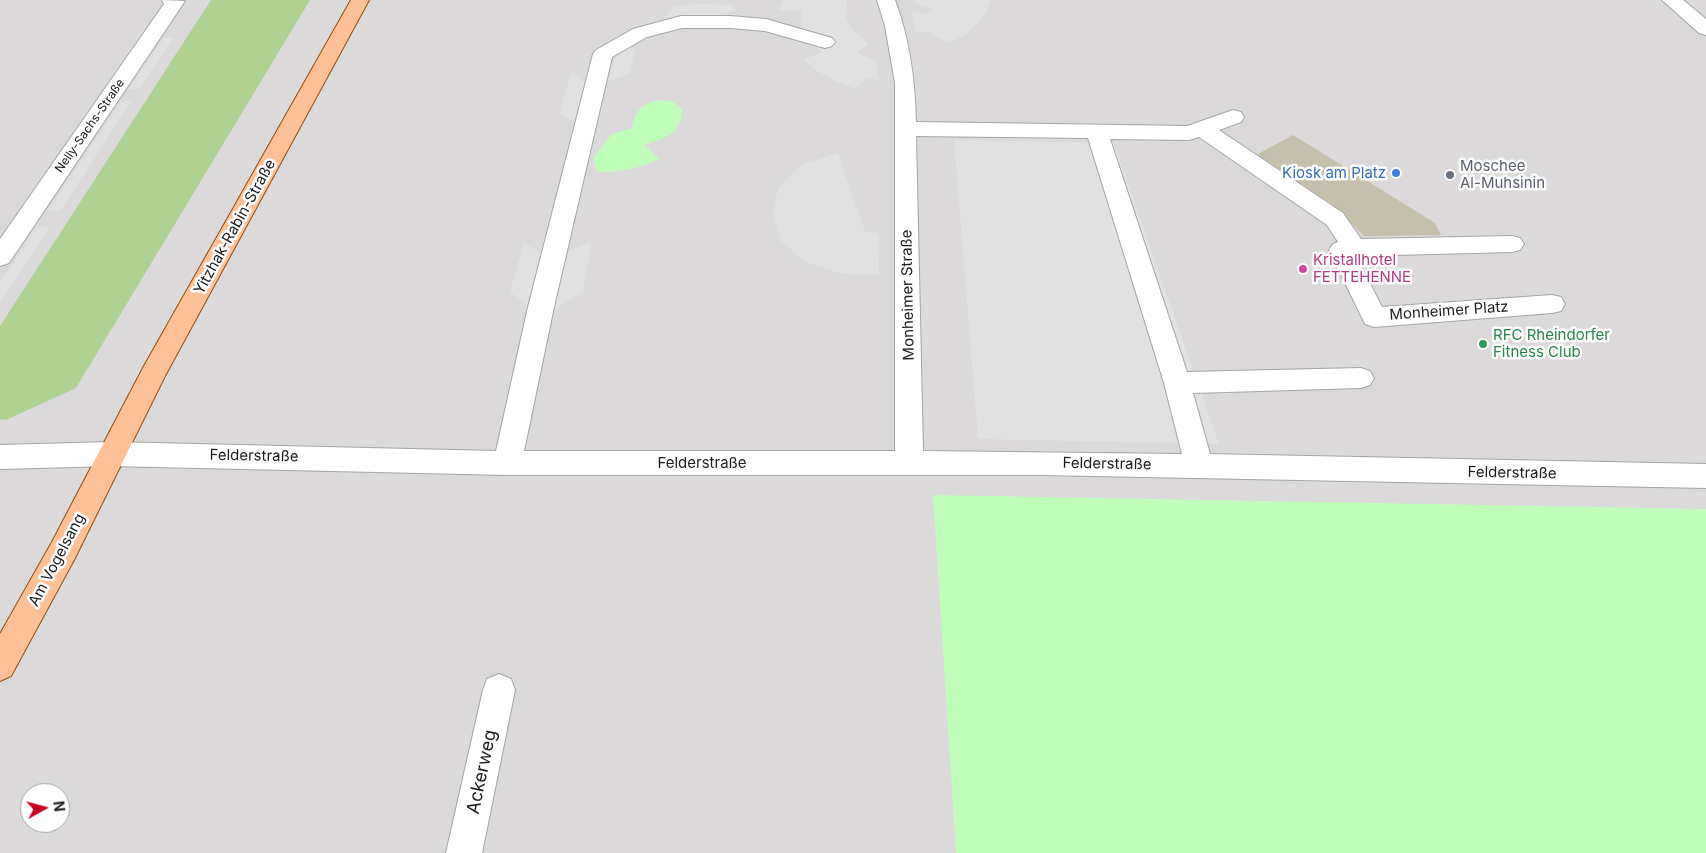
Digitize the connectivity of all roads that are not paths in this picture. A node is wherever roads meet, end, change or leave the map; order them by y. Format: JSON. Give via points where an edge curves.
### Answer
{"nodes":[{"id":1,"x":171,"y":0,"type":"edge"},
{"id":2,"x":360,"y":0,"type":"edge"},
{"id":3,"x":886,"y":0,"type":"edge"},
{"id":4,"x":1671,"y":0,"type":"edge"},
{"id":5,"x":1706,"y":29,"type":"edge"},
{"id":6,"x":825,"y":42,"type":"dead end"},
{"id":7,"x":1233,"y":116,"type":"dead end"},
{"id":8,"x":1201,"y":128,"type":"junction"},
{"id":9,"x":905,"y":129,"type":"junction"},
{"id":10,"x":1097,"y":132,"type":"junction"},
{"id":11,"x":1512,"y":244,"type":"dead end"},
{"id":12,"x":1354,"y":248,"type":"junction"},
{"id":13,"x":0,"y":257,"type":"edge"},
{"id":14,"x":1552,"y":304,"type":"dead end"},
{"id":15,"x":1361,"y":378,"type":"dead end"},
{"id":16,"x":1177,"y":383,"type":"junction"},
{"id":17,"x":111,"y":454,"type":"junction"},
{"id":18,"x":0,"y":457,"type":"edge"},
{"id":19,"x":910,"y":462,"type":"junction"},
{"id":20,"x":507,"y":463,"type":"junction"},
{"id":21,"x":1199,"y":465,"type":"junction"},
{"id":22,"x":1706,"y":476,"type":"edge"},
{"id":23,"x":0,"y":665,"type":"edge"},
{"id":24,"x":499,"y":690,"type":"dead end"},
{"id":25,"x":464,"y":853,"type":"edge"}],
"edges":[{"from":1,"to":13,"type":"street","name":"Nelly-Sachs-Straße","via":[[176,0]]},
{"from":2,"to":17,"type":"main road","name":"Yitzhak-Rabin-Straße"},
{"from":3,"to":9,"type":"street","name":"Monheimer Straße","via":[[895,26],[905,83]]},
{"from":4,"to":5,"type":"street"},
{"from":6,"to":20,"type":"street","via":[[766,25],[681,22],[640,33],[603,54],[541,307]]},
{"from":7,"to":8,"type":"street"},
{"from":8,"to":10,"type":"street","via":[[1189,133]]},
{"from":8,"to":12,"type":"street","via":[[1335,219]]},
{"from":9,"to":10,"type":"street"},
{"from":9,"to":19,"type":"street","name":"Monheimer Straße"},
{"from":10,"to":16,"type":"street"},
{"from":11,"to":12,"type":"street"},
{"from":12,"to":14,"type":"street","name":"Monheimer Platz","via":[[1341,250],[1374,317]]},
{"from":15,"to":16,"type":"street"},
{"from":16,"to":21,"type":"street"},
{"from":17,"to":18,"type":"street","name":"Felderstraße"},
{"from":17,"to":20,"type":"street","name":"Felderstraße"},
{"from":17,"to":23,"type":"main road","name":"Am Vogelsang","via":[[63,551]]},
{"from":19,"to":20,"type":"street","name":"Felderstraße"},
{"from":19,"to":21,"type":"street","name":"Felderstraße"},
{"from":21,"to":22,"type":"street","name":"Felderstraße"},
{"from":24,"to":25,"type":"street","name":"Ackerweg"}]}
